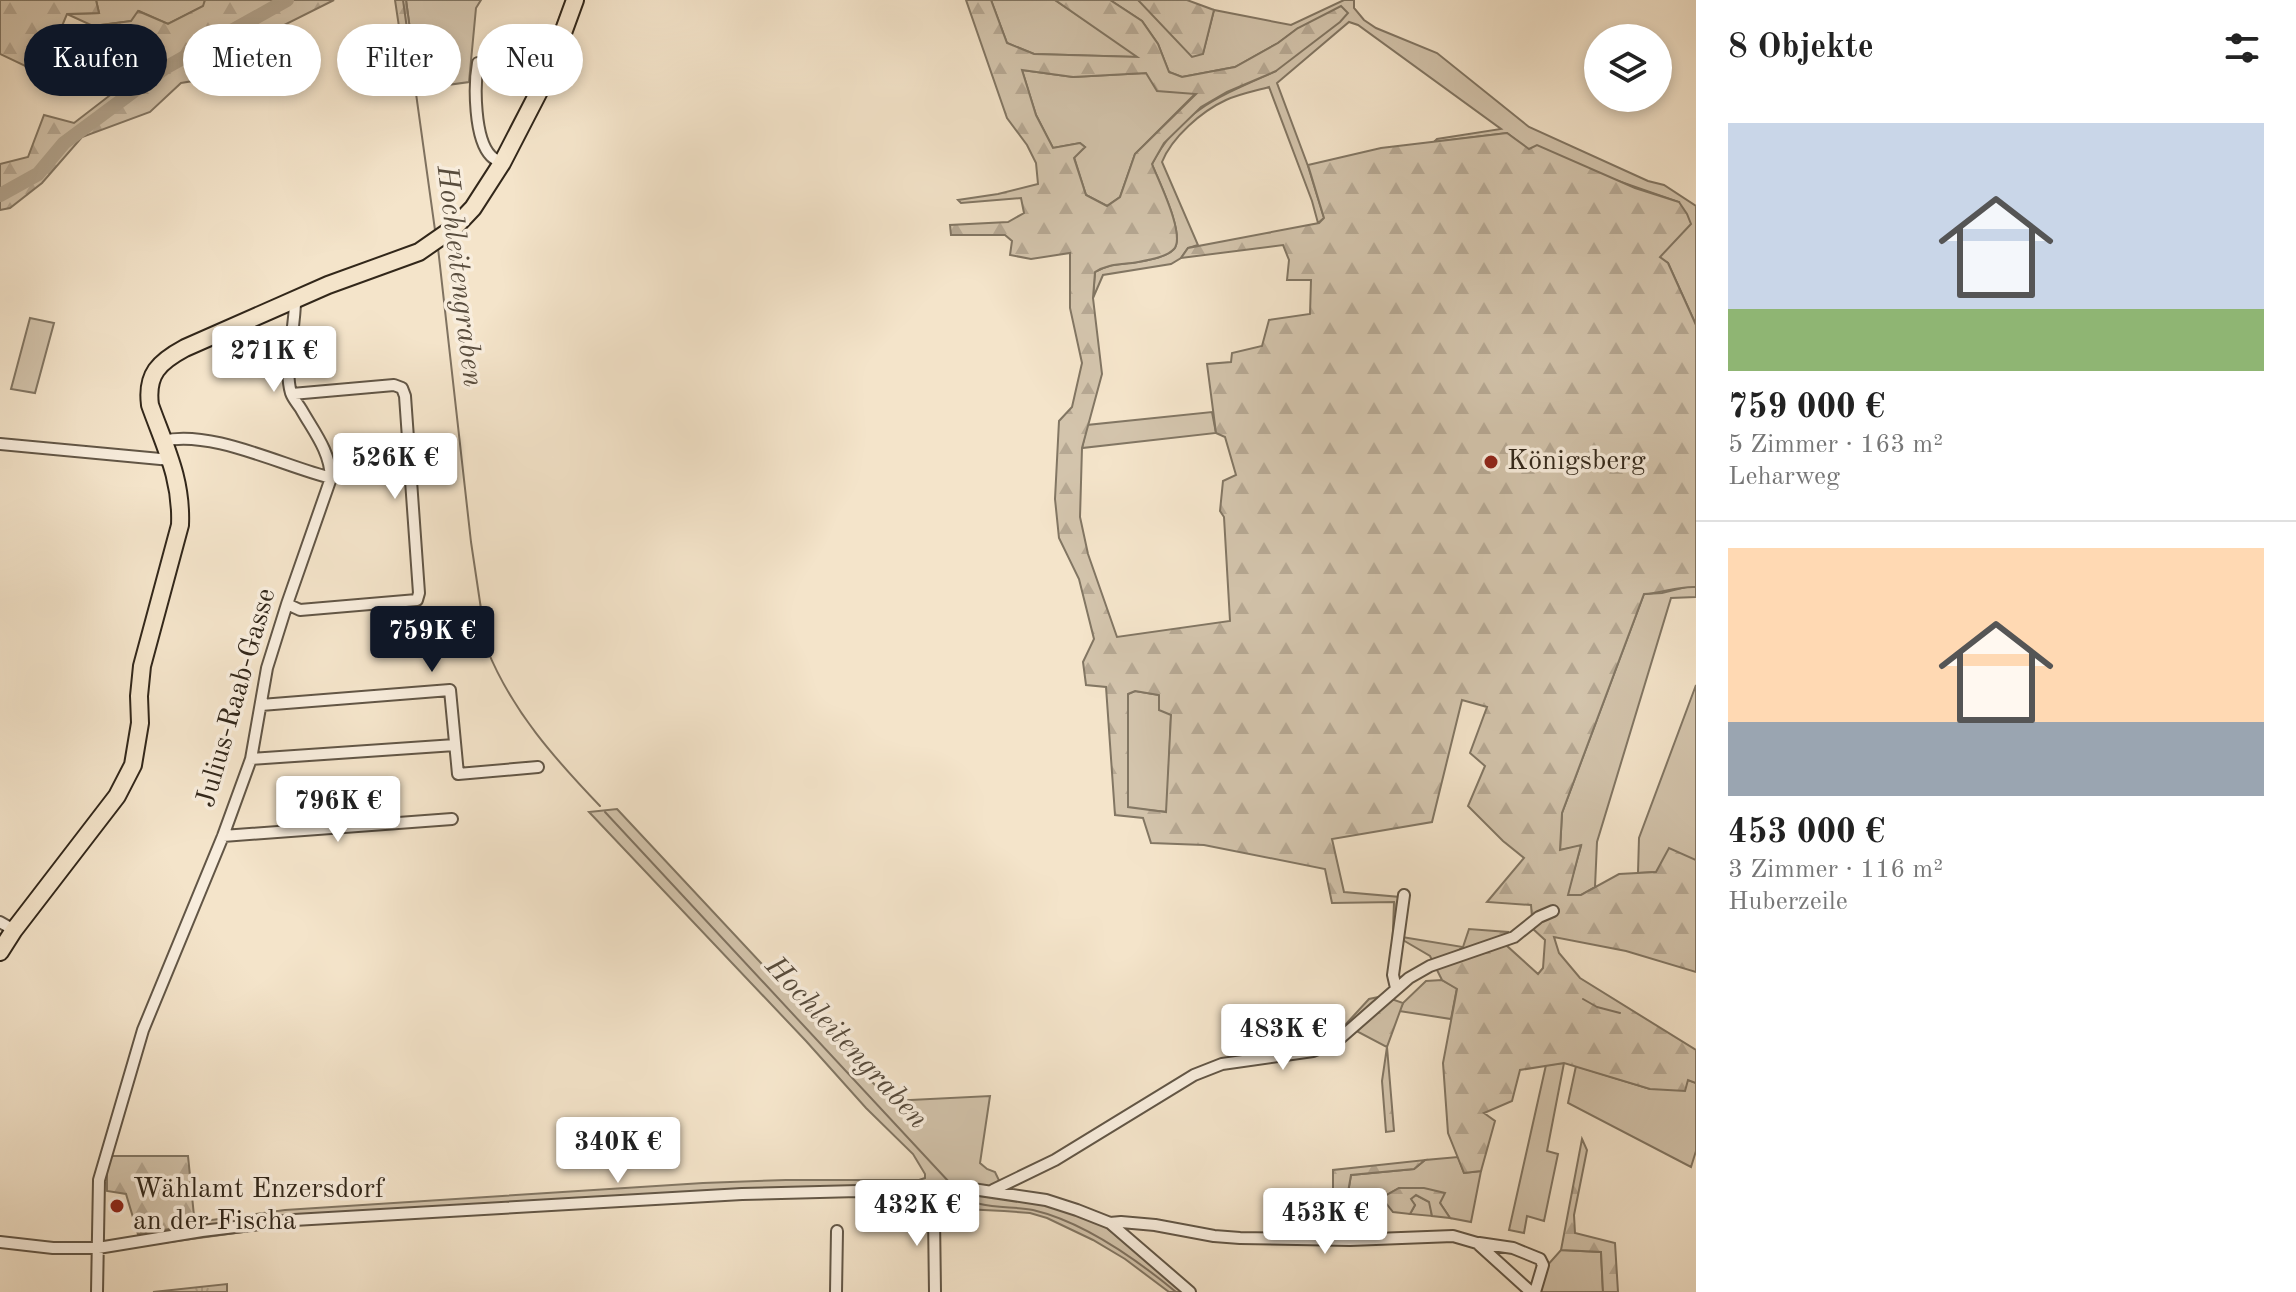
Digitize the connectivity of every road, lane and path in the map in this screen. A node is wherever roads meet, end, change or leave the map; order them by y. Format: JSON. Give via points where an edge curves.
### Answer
{"nodes":[{"id":1,"x":575,"y":0,"type":"edge"},
{"id":2,"x":566,"y":24,"type":"edge"},
{"id":3,"x":477,"y":68,"type":"edge"},
{"id":4,"x":537,"y":96,"type":"edge"},
{"id":5,"x":502,"y":163,"type":"junction"},
{"id":6,"x":295,"y":298,"type":"junction"},
{"id":7,"x":292,"y":394,"type":"junction"},
{"id":8,"x":163,"y":441,"type":"junction"},
{"id":9,"x":0,"y":444,"type":"edge"},
{"id":10,"x":171,"y":460,"type":"junction"},
{"id":11,"x":331,"y":478,"type":"junction"},
{"id":12,"x":287,"y":604,"type":"junction"},
{"id":13,"x":261,"y":705,"type":"junction"},
{"id":14,"x":455,"y":745,"type":"junction"},
{"id":15,"x":251,"y":759,"type":"junction"},
{"id":16,"x":538,"y":767,"type":"dead end"},
{"id":17,"x":452,"y":819,"type":"dead end"},
{"id":18,"x":223,"y":836,"type":"junction"},
{"id":19,"x":1404,"y":895,"type":"dead end"},
{"id":20,"x":1553,"y":911,"type":"dead end"},
{"id":21,"x":13,"y":923,"type":"edge"},
{"id":22,"x":0,"y":952,"type":"edge"},
{"id":23,"x":1396,"y":988,"type":"junction"},
{"id":24,"x":1023,"y":1177,"type":"junction"},
{"id":25,"x":991,"y":1191,"type":"junction"},
{"id":26,"x":1019,"y":1195,"type":"junction"},
{"id":27,"x":929,"y":1198,"type":"junction"},
{"id":28,"x":1110,"y":1223,"type":"junction"},
{"id":29,"x":837,"y":1231,"type":"dead end"},
{"id":30,"x":0,"y":1242,"type":"edge"},
{"id":31,"x":1477,"y":1243,"type":"junction"},
{"id":32,"x":98,"y":1248,"type":"junction"},
{"id":33,"x":97,"y":1292,"type":"edge"},
{"id":34,"x":836,"y":1292,"type":"edge"},
{"id":35,"x":935,"y":1292,"type":"edge"},
{"id":36,"x":1190,"y":1292,"type":"edge"},
{"id":37,"x":1533,"y":1292,"type":"edge"}],
"edges":[{"from":1,"to":2,"type":"main road"},
{"from":3,"to":5,"type":"street","via":[[474,85],[482,140]]},
{"from":4,"to":5,"type":"main road"},
{"from":5,"to":6,"type":"main road","via":[[473,208],[436,242]]},
{"from":6,"to":7,"type":"street","via":[[288,375]]},
{"from":6,"to":8,"type":"main road","via":[[185,348],[158,367],[148,391]]},
{"from":7,"to":11,"type":"street","via":[[326,451]]},
{"from":7,"to":12,"type":"street","via":[[402,388],[419,593],[417,600],[398,603],[300,610]]},
{"from":8,"to":10,"type":"main road"},
{"from":8,"to":11,"type":"street","via":[[186,438],[244,449]]},
{"from":9,"to":10,"type":"street"},
{"from":10,"to":21,"type":"main road","via":[[179,484],[180,525],[142,666],[133,765],[117,796]]},
{"from":11,"to":12,"type":"street","name":"Julius-Raab-Gasse"},
{"from":12,"to":13,"type":"street","name":"Julius-Raab-Gasse"},
{"from":13,"to":14,"type":"street","via":[[450,690]]},
{"from":13,"to":15,"type":"street","name":"Julius-Raab-Gasse"},
{"from":14,"to":15,"type":"street"},
{"from":14,"to":16,"type":"street","via":[[458,774]]},
{"from":15,"to":18,"type":"street","name":"Julius-Raab-Gasse"},
{"from":17,"to":18,"type":"street"},
{"from":18,"to":32,"type":"street","name":"Julius-Raab-Gasse","via":[[143,1030],[99,1180]]},
{"from":19,"to":23,"type":"street","via":[[1393,975]]},
{"from":20,"to":23,"type":"street","via":[[1514,937],[1430,966]]},
{"from":21,"to":22,"type":"main road"},
{"from":23,"to":24,"type":"street","via":[[1337,1041],[1313,1051],[1222,1064],[1194,1075]]},
{"from":24,"to":25,"type":"street"},
{"from":24,"to":26,"type":"street"},
{"from":25,"to":26,"type":"street"},
{"from":25,"to":27,"type":"street","via":[[954,1187]]},
{"from":26,"to":28,"type":"street"},
{"from":27,"to":32,"type":"street","via":[[900,1192],[742,1194],[310,1219]]},
{"from":27,"to":35,"type":"street"},
{"from":28,"to":31,"type":"street","via":[[1240,1238],[1453,1236]]},
{"from":28,"to":36,"type":"street"},
{"from":29,"to":34,"type":"street"},
{"from":30,"to":32,"type":"street"},
{"from":31,"to":37,"type":"street"},
{"from":31,"to":37,"type":"street","via":[[1513,1248],[1540,1259],[1543,1265]]},
{"from":32,"to":33,"type":"street","name":"Julius-Raab-Gasse"}]}
